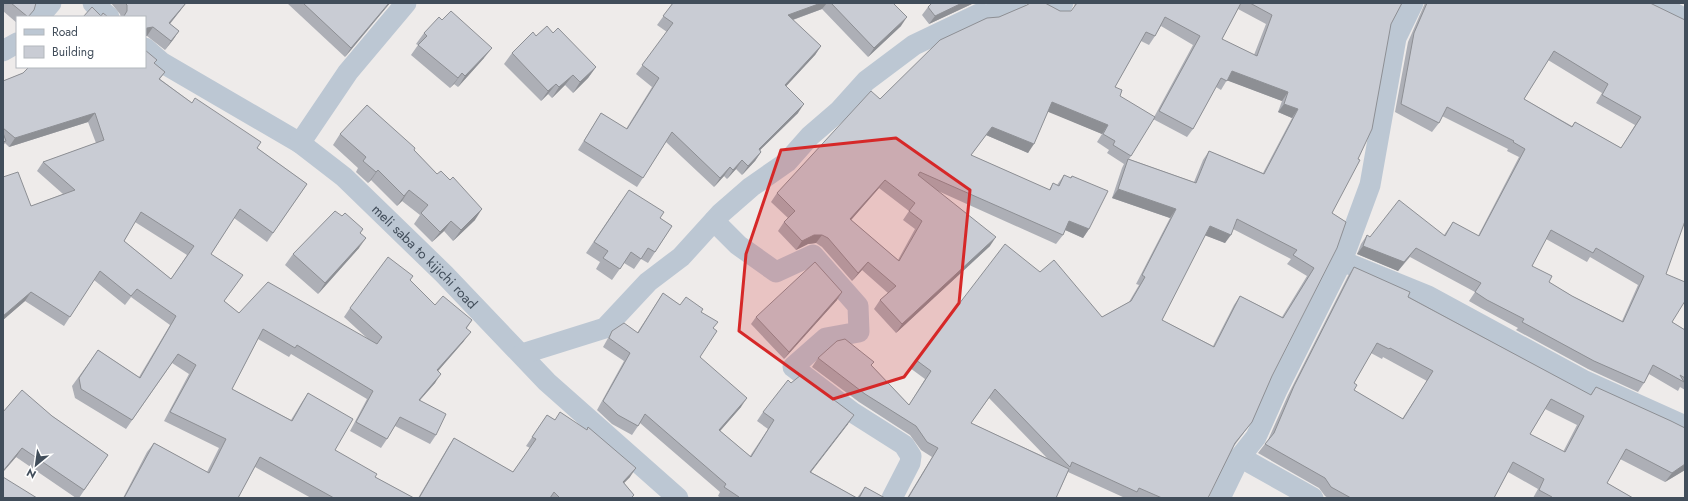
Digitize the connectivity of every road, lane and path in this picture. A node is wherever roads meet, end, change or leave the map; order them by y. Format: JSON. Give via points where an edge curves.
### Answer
{"nodes":[{"id":1,"x":51,"y":3,"type":"edge"},
{"id":2,"x":93,"y":3,"type":"edge"},
{"id":3,"x":406,"y":3,"type":"edge"},
{"id":4,"x":1016,"y":3,"type":"edge"},
{"id":5,"x":1046,"y":3,"type":"edge"},
{"id":6,"x":1063,"y":3,"type":"edge"},
{"id":7,"x":1413,"y":3,"type":"edge"},
{"id":8,"x":1656,"y":3,"type":"edge"},
{"id":9,"x":974,"y":9,"type":"edge"},
{"id":10,"x":40,"y":16,"type":"edge"},
{"id":11,"x":108,"y":16,"type":"edge"},
{"id":12,"x":1685,"y":19,"type":"edge"},
{"id":13,"x":16,"y":44,"type":"edge"},
{"id":14,"x":146,"y":49,"type":"edge"},
{"id":15,"x":3,"y":51,"type":"edge"},
{"id":16,"x":300,"y":143,"type":"junction"},
{"id":17,"x":714,"y":222,"type":"junction"},
{"id":18,"x":1342,"y":261,"type":"junction"},
{"id":19,"x":522,"y":354,"type":"junction"},
{"id":20,"x":1685,"y":426,"type":"edge"},
{"id":21,"x":1240,"y":458,"type":"junction"},
{"id":22,"x":678,"y":498,"type":"edge"},
{"id":23,"x":892,"y":498,"type":"edge"},
{"id":24,"x":1220,"y":498,"type":"edge"},
{"id":25,"x":1313,"y":498,"type":"edge"}],
"edges":[{"from":1,"to":10,"type":"street"},
{"from":2,"to":11,"type":"street"},
{"from":3,"to":16,"type":"street","via":[[348,72]]},
{"from":4,"to":9,"type":"street","via":[[988,16]]},
{"from":5,"to":6,"type":"street","via":[[1059,9]]},
{"from":7,"to":18,"type":"street","via":[[1396,38],[1370,185]]},
{"from":8,"to":12,"type":"street"},
{"from":9,"to":17,"type":"street","via":[[914,45],[866,81],[787,162],[751,187]]},
{"from":13,"to":15,"type":"street"},
{"from":14,"to":16,"type":"street","name":"meli saba to kijichi road","via":[[161,62]]},
{"from":16,"to":19,"type":"street","name":"meli saba to kijichi road","via":[[344,177]]},
{"from":17,"to":19,"type":"street","via":[[681,257],[648,282],[605,328]]},
{"from":17,"to":23,"type":"street","via":[[738,245],[776,272],[813,255],[858,306],[859,332],[826,338],[793,367],[852,412],[904,445],[911,456],[910,463]]},
{"from":18,"to":20,"type":"street","via":[[1428,296],[1583,380]]},
{"from":18,"to":21,"type":"street","via":[[1256,437]]},
{"from":19,"to":22,"type":"street","name":"meli saba to kijichi road","via":[[552,386]]},
{"from":21,"to":24,"type":"street"},
{"from":21,"to":25,"type":"street"}]}
